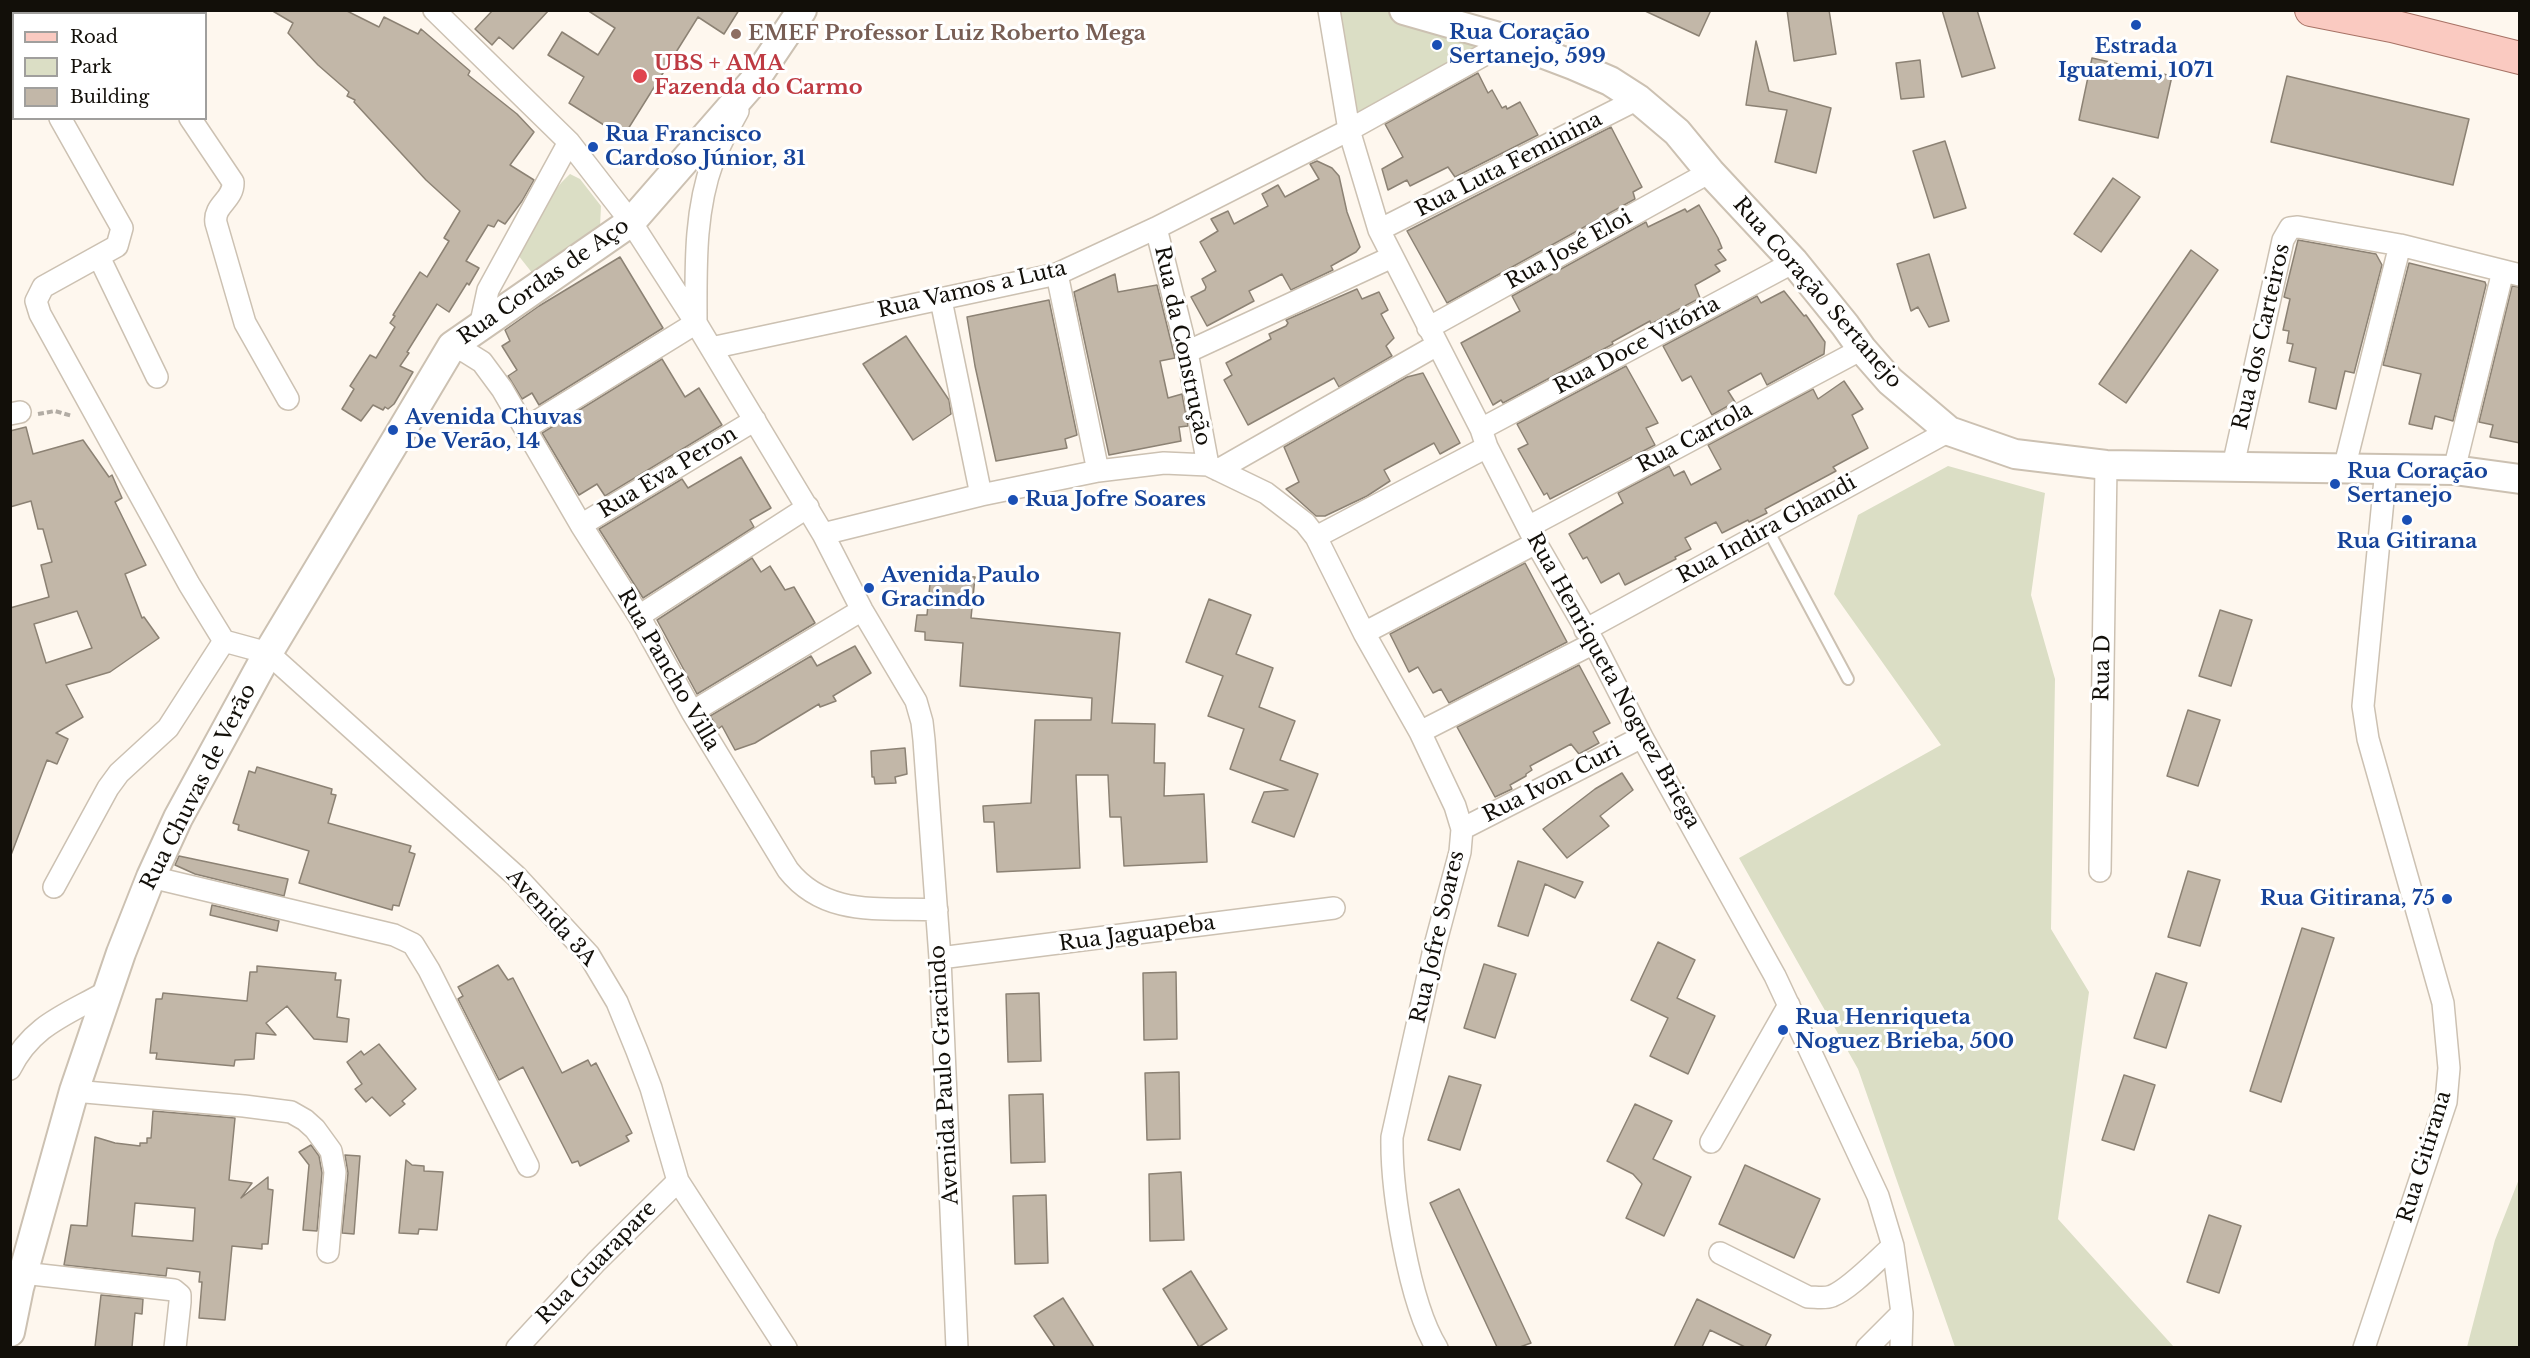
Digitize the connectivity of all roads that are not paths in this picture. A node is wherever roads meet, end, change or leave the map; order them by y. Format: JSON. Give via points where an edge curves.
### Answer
{"nodes":[{"id":1,"x":802,"y":10,"type":"edge"},
{"id":2,"x":1329,"y":10,"type":"edge"},
{"id":3,"x":1404,"y":10,"type":"edge"},
{"id":4,"x":2311,"y":10,"type":"edge"},
{"id":5,"x":443,"y":14,"type":"edge"},
{"id":6,"x":1509,"y":41,"type":"junction"},
{"id":7,"x":2520,"y":58,"type":"edge"},
{"id":8,"x":754,"y":81,"type":"junction"},
{"id":9,"x":1638,"y":99,"type":"junction"},
{"id":10,"x":61,"y":120,"type":"edge"},
{"id":11,"x":191,"y":120,"type":"edge"},
{"id":12,"x":1349,"y":130,"type":"junction"},
{"id":13,"x":569,"y":142,"type":"junction"},
{"id":14,"x":1710,"y":172,"type":"junction"},
{"id":15,"x":631,"y":222,"type":"junction"},
{"id":16,"x":1156,"y":228,"type":"junction"},
{"id":17,"x":1379,"y":230,"type":"junction"},
{"id":18,"x":2400,"y":245,"type":"junction"},
{"id":19,"x":99,"y":257,"type":"junction"},
{"id":20,"x":1392,"y":257,"type":"junction"},
{"id":21,"x":1794,"y":262,"type":"junction"},
{"id":22,"x":2511,"y":273,"type":"edge"},
{"id":23,"x":1057,"y":274,"type":"junction"},
{"id":24,"x":941,"y":300,"type":"junction"},
{"id":25,"x":696,"y":323,"type":"junction"},
{"id":26,"x":480,"y":327,"type":"junction"},
{"id":27,"x":1433,"y":336,"type":"junction"},
{"id":28,"x":452,"y":346,"type":"junction"},
{"id":29,"x":711,"y":348,"type":"junction"},
{"id":30,"x":1862,"y":349,"type":"junction"},
{"id":31,"x":1187,"y":352,"type":"junction"},
{"id":32,"x":157,"y":377,"type":"dead end"},
{"id":33,"x":288,"y":399,"type":"dead end"},
{"id":34,"x":755,"y":420,"type":"junction"},
{"id":35,"x":526,"y":428,"type":"junction"},
{"id":36,"x":1949,"y":431,"type":"junction"},
{"id":37,"x":1484,"y":438,"type":"junction"},
{"id":38,"x":2106,"y":465,"type":"junction"},
{"id":39,"x":2233,"y":466,"type":"junction"},
{"id":40,"x":1213,"y":467,"type":"junction"},
{"id":41,"x":2344,"y":469,"type":"junction"},
{"id":42,"x":2386,"y":469,"type":"junction"},
{"id":43,"x":2454,"y":470,"type":"junction"},
{"id":44,"x":1098,"y":471,"type":"junction"},
{"id":45,"x":2520,"y":478,"type":"edge"},
{"id":46,"x":981,"y":495,"type":"junction"},
{"id":47,"x":808,"y":507,"type":"junction"},
{"id":48,"x":581,"y":525,"type":"junction"},
{"id":49,"x":1768,"y":530,"type":"junction"},
{"id":50,"x":823,"y":534,"type":"junction"},
{"id":51,"x":1532,"y":535,"type":"junction"},
{"id":52,"x":1316,"y":537,"type":"junction"},
{"id":53,"x":862,"y":610,"type":"junction"},
{"id":54,"x":639,"y":616,"type":"junction"},
{"id":55,"x":1364,"y":633,"type":"junction"},
{"id":56,"x":1589,"y":636,"type":"junction"},
{"id":57,"x":224,"y":641,"type":"junction"},
{"id":58,"x":268,"y":653,"type":"junction"},
{"id":59,"x":1848,"y":679,"type":"dead end"},
{"id":60,"x":692,"y":712,"type":"junction"},
{"id":61,"x":1420,"y":732,"type":"junction"},
{"id":62,"x":1642,"y":737,"type":"junction"},
{"id":63,"x":1462,"y":829,"type":"junction"},
{"id":64,"x":2100,"y":872,"type":"dead end"},
{"id":65,"x":151,"y":877,"type":"junction"},
{"id":66,"x":54,"y":887,"type":"dead end"},
{"id":67,"x":1334,"y":908,"type":"dead end"},
{"id":68,"x":937,"y":910,"type":"junction"},
{"id":69,"x":940,"y":958,"type":"junction"},
{"id":70,"x":106,"y":992,"type":"junction"},
{"id":71,"x":1789,"y":1005,"type":"junction"},
{"id":72,"x":10,"y":1069,"type":"edge"},
{"id":73,"x":74,"y":1091,"type":"junction"},
{"id":74,"x":1711,"y":1142,"type":"dead end"},
{"id":75,"x":528,"y":1166,"type":"dead end"},
{"id":76,"x":678,"y":1181,"type":"junction"},
{"id":77,"x":1893,"y":1246,"type":"junction"},
{"id":78,"x":328,"y":1252,"type":"dead end"},
{"id":79,"x":1720,"y":1253,"type":"dead end"},
{"id":80,"x":23,"y":1273,"type":"junction"},
{"id":81,"x":1902,"y":1313,"type":"junction"},
{"id":82,"x":10,"y":1332,"type":"edge"},
{"id":83,"x":175,"y":1347,"type":"edge"},
{"id":84,"x":517,"y":1347,"type":"edge"},
{"id":85,"x":786,"y":1347,"type":"edge"},
{"id":86,"x":957,"y":1347,"type":"edge"},
{"id":87,"x":1437,"y":1347,"type":"edge"},
{"id":88,"x":1867,"y":1347,"type":"edge"},
{"id":89,"x":1901,"y":1347,"type":"edge"},
{"id":90,"x":2364,"y":1347,"type":"edge"}],
"edges":[{"from":1,"to":8,"type":"street"},
{"from":2,"to":12,"type":"street","name":"Rua Henriqueta Noguez Briega"},
{"from":3,"to":6,"type":"street","name":"Rua Coração Sertanejo"},
{"from":4,"to":7,"type":"main road"},
{"from":5,"to":13,"type":"street","name":"Avenida Paulo Gracindo"},
{"from":6,"to":9,"type":"street","name":"Rua Coração Sertanejo","via":[[1610,81]]},
{"from":6,"to":12,"type":"street","name":"Rua Vamos a Luta"},
{"from":8,"to":15,"type":"street","name":"Rua Cordas de Aço"},
{"from":8,"to":25,"type":"street","via":[[707,180],[696,254]]},
{"from":9,"to":14,"type":"street","name":"Rua Coração Sertanejo","via":[[1677,132]]},
{"from":9,"to":17,"type":"street","name":"Rua Luta Feminina"},
{"from":10,"to":19,"type":"street","via":[[122,228],[117,246]]},
{"from":11,"to":33,"type":"street","via":[[233,182],[232,193],[216,211],[216,223],[245,323]]},
{"from":12,"to":16,"type":"street","name":"Rua Vamos a Luta"},
{"from":12,"to":17,"type":"street","name":"Rua Henriqueta Noguez Briega"},
{"from":13,"to":15,"type":"street","name":"Avenida Paulo Gracindo"},
{"from":13,"to":26,"type":"street","via":[[488,290]]},
{"from":14,"to":21,"type":"street","name":"Rua Coração Sertanejo"},
{"from":14,"to":27,"type":"street","name":"Rua José Eloi"},
{"from":15,"to":25,"type":"street","name":"Avenida Paulo Gracindo"},
{"from":15,"to":26,"type":"street","name":"Rua Cordas de Aço"},
{"from":16,"to":23,"type":"street","name":"Rua Vamos a Luta"},
{"from":16,"to":31,"type":"street","name":"Rua da Construção"},
{"from":17,"to":20,"type":"street","name":"Rua Henriqueta Noguez Briega"},
{"from":18,"to":22,"type":"street","name":"Rua dos Carteiros"},
{"from":18,"to":39,"type":"street","name":"Rua dos Carteiros","via":[[2298,227],[2285,234]]},
{"from":18,"to":41,"type":"street"},
{"from":19,"to":32,"type":"street"},
{"from":19,"to":57,"type":"street","via":[[43,287],[36,302]]},
{"from":20,"to":27,"type":"street","name":"Rua Henriqueta Noguez Briega"},
{"from":20,"to":31,"type":"street"},
{"from":21,"to":30,"type":"street","name":"Rua Coração Sertanejo"},
{"from":21,"to":37,"type":"street","name":"Rua Doce Vitória"},
{"from":22,"to":43,"type":"street"},
{"from":23,"to":24,"type":"street","name":"Rua Vamos a Luta"},
{"from":23,"to":44,"type":"street"},
{"from":24,"to":29,"type":"street","name":"Rua Vamos a Luta"},
{"from":24,"to":46,"type":"street"},
{"from":25,"to":29,"type":"street","name":"Avenida Paulo Gracindo"},
{"from":25,"to":35,"type":"street"},
{"from":26,"to":28,"type":"street","name":"Rua Cordas de Aço"},
{"from":27,"to":37,"type":"street","name":"Rua Henriqueta Noguez Briega"},
{"from":27,"to":40,"type":"street","name":"Rua José Eloi"},
{"from":28,"to":35,"type":"street","name":"Rua Pancho Villa","via":[[482,362]]},
{"from":28,"to":58,"type":"street","name":"Rua Chuvas de Verão"},
{"from":29,"to":34,"type":"street","name":"Avenida Paulo Gracindo"},
{"from":30,"to":36,"type":"street","name":"Rua Coração Sertanejo","via":[[1890,381]]},
{"from":30,"to":51,"type":"street","name":"Rua Cartola"},
{"from":31,"to":40,"type":"street","name":"Rua da Construção"},
{"from":34,"to":47,"type":"street","name":"Avenida Paulo Gracindo"},
{"from":34,"to":48,"type":"street","name":"Rua Eva Peron"},
{"from":35,"to":48,"type":"street","name":"Rua Pancho Villa"},
{"from":36,"to":38,"type":"street","name":"Rua Coração Sertanejo","via":[[2015,454]]},
{"from":36,"to":49,"type":"street","name":"Rua Indira Ghandi"},
{"from":37,"to":51,"type":"street","name":"Rua Henriqueta Noguez Briega"},
{"from":37,"to":52,"type":"street","name":"Rua Doce Vitória"},
{"from":38,"to":39,"type":"street","name":"Rua Coração Sertanejo"},
{"from":38,"to":64,"type":"street","name":"Rua D"},
{"from":39,"to":41,"type":"street","name":"Rua Coração Sertanejo"},
{"from":40,"to":44,"type":"street","name":"Rua Jofre Soares","via":[[1164,463]]},
{"from":40,"to":52,"type":"street","name":"Rua Jofre Soares","via":[[1283,504]]},
{"from":41,"to":42,"type":"street","name":"Rua Coração Sertanejo"},
{"from":42,"to":43,"type":"street","name":"Rua Coração Sertanejo"},
{"from":42,"to":90,"type":"street","name":"Rua Gitirana","via":[[2363,706],[2368,739],[2443,1003],[2449,1068],[2446,1102]]},
{"from":43,"to":45,"type":"street","name":"Rua Coração Sertanejo"},
{"from":44,"to":46,"type":"street","name":"Rua Jofre Soares"},
{"from":46,"to":50,"type":"street","name":"Rua Jofre Soares"},
{"from":47,"to":50,"type":"street","name":"Avenida Paulo Gracindo"},
{"from":47,"to":54,"type":"street"},
{"from":48,"to":54,"type":"street","name":"Rua Pancho Villa"},
{"from":49,"to":56,"type":"street","name":"Rua Indira Ghandi"},
{"from":49,"to":59,"type":"lane"},
{"from":50,"to":53,"type":"street","name":"Avenida Paulo Gracindo"},
{"from":51,"to":55,"type":"street","name":"Rua Cartola"},
{"from":51,"to":56,"type":"street","name":"Rua Henriqueta Noguez Briega"},
{"from":52,"to":55,"type":"street","name":"Rua Jofre Soares"},
{"from":53,"to":60,"type":"street"},
{"from":53,"to":68,"type":"street","name":"Avenida Paulo Gracindo","via":[[916,700],[922,722]]},
{"from":54,"to":60,"type":"street","name":"Rua Pancho Villa"},
{"from":55,"to":61,"type":"street","name":"Rua Jofre Soares"},
{"from":56,"to":61,"type":"street","name":"Rua Indira Ghandi"},
{"from":56,"to":62,"type":"street","name":"Rua Henriqueta Noguez Briega"},
{"from":57,"to":58,"type":"street"},
{"from":57,"to":66,"type":"street","via":[[168,728],[108,788]]},
{"from":58,"to":65,"type":"street","name":"Rua Chuvas de Verão","via":[[178,818]]},
{"from":58,"to":76,"type":"street","name":"Avenida 3A","via":[[516,876],[589,955],[617,1002],[637,1051]]},
{"from":60,"to":68,"type":"street","name":"Rua Pancho Villa","via":[[801,886],[839,906]]},
{"from":61,"to":63,"type":"street","name":"Rua Jofre Soares"},
{"from":62,"to":63,"type":"street","name":"Rua Ivon Curi"},
{"from":62,"to":71,"type":"street","name":"Rua Henriqueta Noguez Briega"},
{"from":63,"to":87,"type":"street","name":"Rua Jofre Soares","via":[[1460,852],[1392,1137],[1393,1170],[1411,1271],[1428,1332]]},
{"from":65,"to":70,"type":"street","name":"Rua Chuvas de Verão"},
{"from":65,"to":75,"type":"street","via":[[394,935],[413,945]]},
{"from":67,"to":69,"type":"street","name":"Rua Jaguapeba"},
{"from":68,"to":69,"type":"street","name":"Avenida Paulo Gracindo"},
{"from":69,"to":86,"type":"street","name":"Avenida Paulo Gracindo"},
{"from":70,"to":72,"type":"street","via":[[30,1038]]},
{"from":70,"to":73,"type":"street","name":"Rua Chuvas de Verão"},
{"from":71,"to":74,"type":"street"},
{"from":71,"to":77,"type":"street","name":"Rua Henriqueta Noguez Briega","via":[[1878,1196]]},
{"from":73,"to":78,"type":"street","via":[[244,1106],[291,1112],[305,1120],[331,1151],[335,1172]]},
{"from":73,"to":80,"type":"street","name":"Rua Chuvas de Verão"},
{"from":76,"to":84,"type":"street","name":"Rua Guarapare"},
{"from":76,"to":85,"type":"street","name":"Avenida 3A"},
{"from":77,"to":79,"type":"street","via":[[1840,1291],[1820,1298],[1808,1296]]},
{"from":77,"to":81,"type":"street","name":"Rua Henriqueta Noguez Briega"},
{"from":80,"to":82,"type":"street","name":"Rua Chuvas de Verão"},
{"from":80,"to":83,"type":"street","via":[[174,1290],[180,1295]]},
{"from":81,"to":88,"type":"street"},
{"from":81,"to":89,"type":"street","name":"Rua Henriqueta Noguez Briega"}]}
